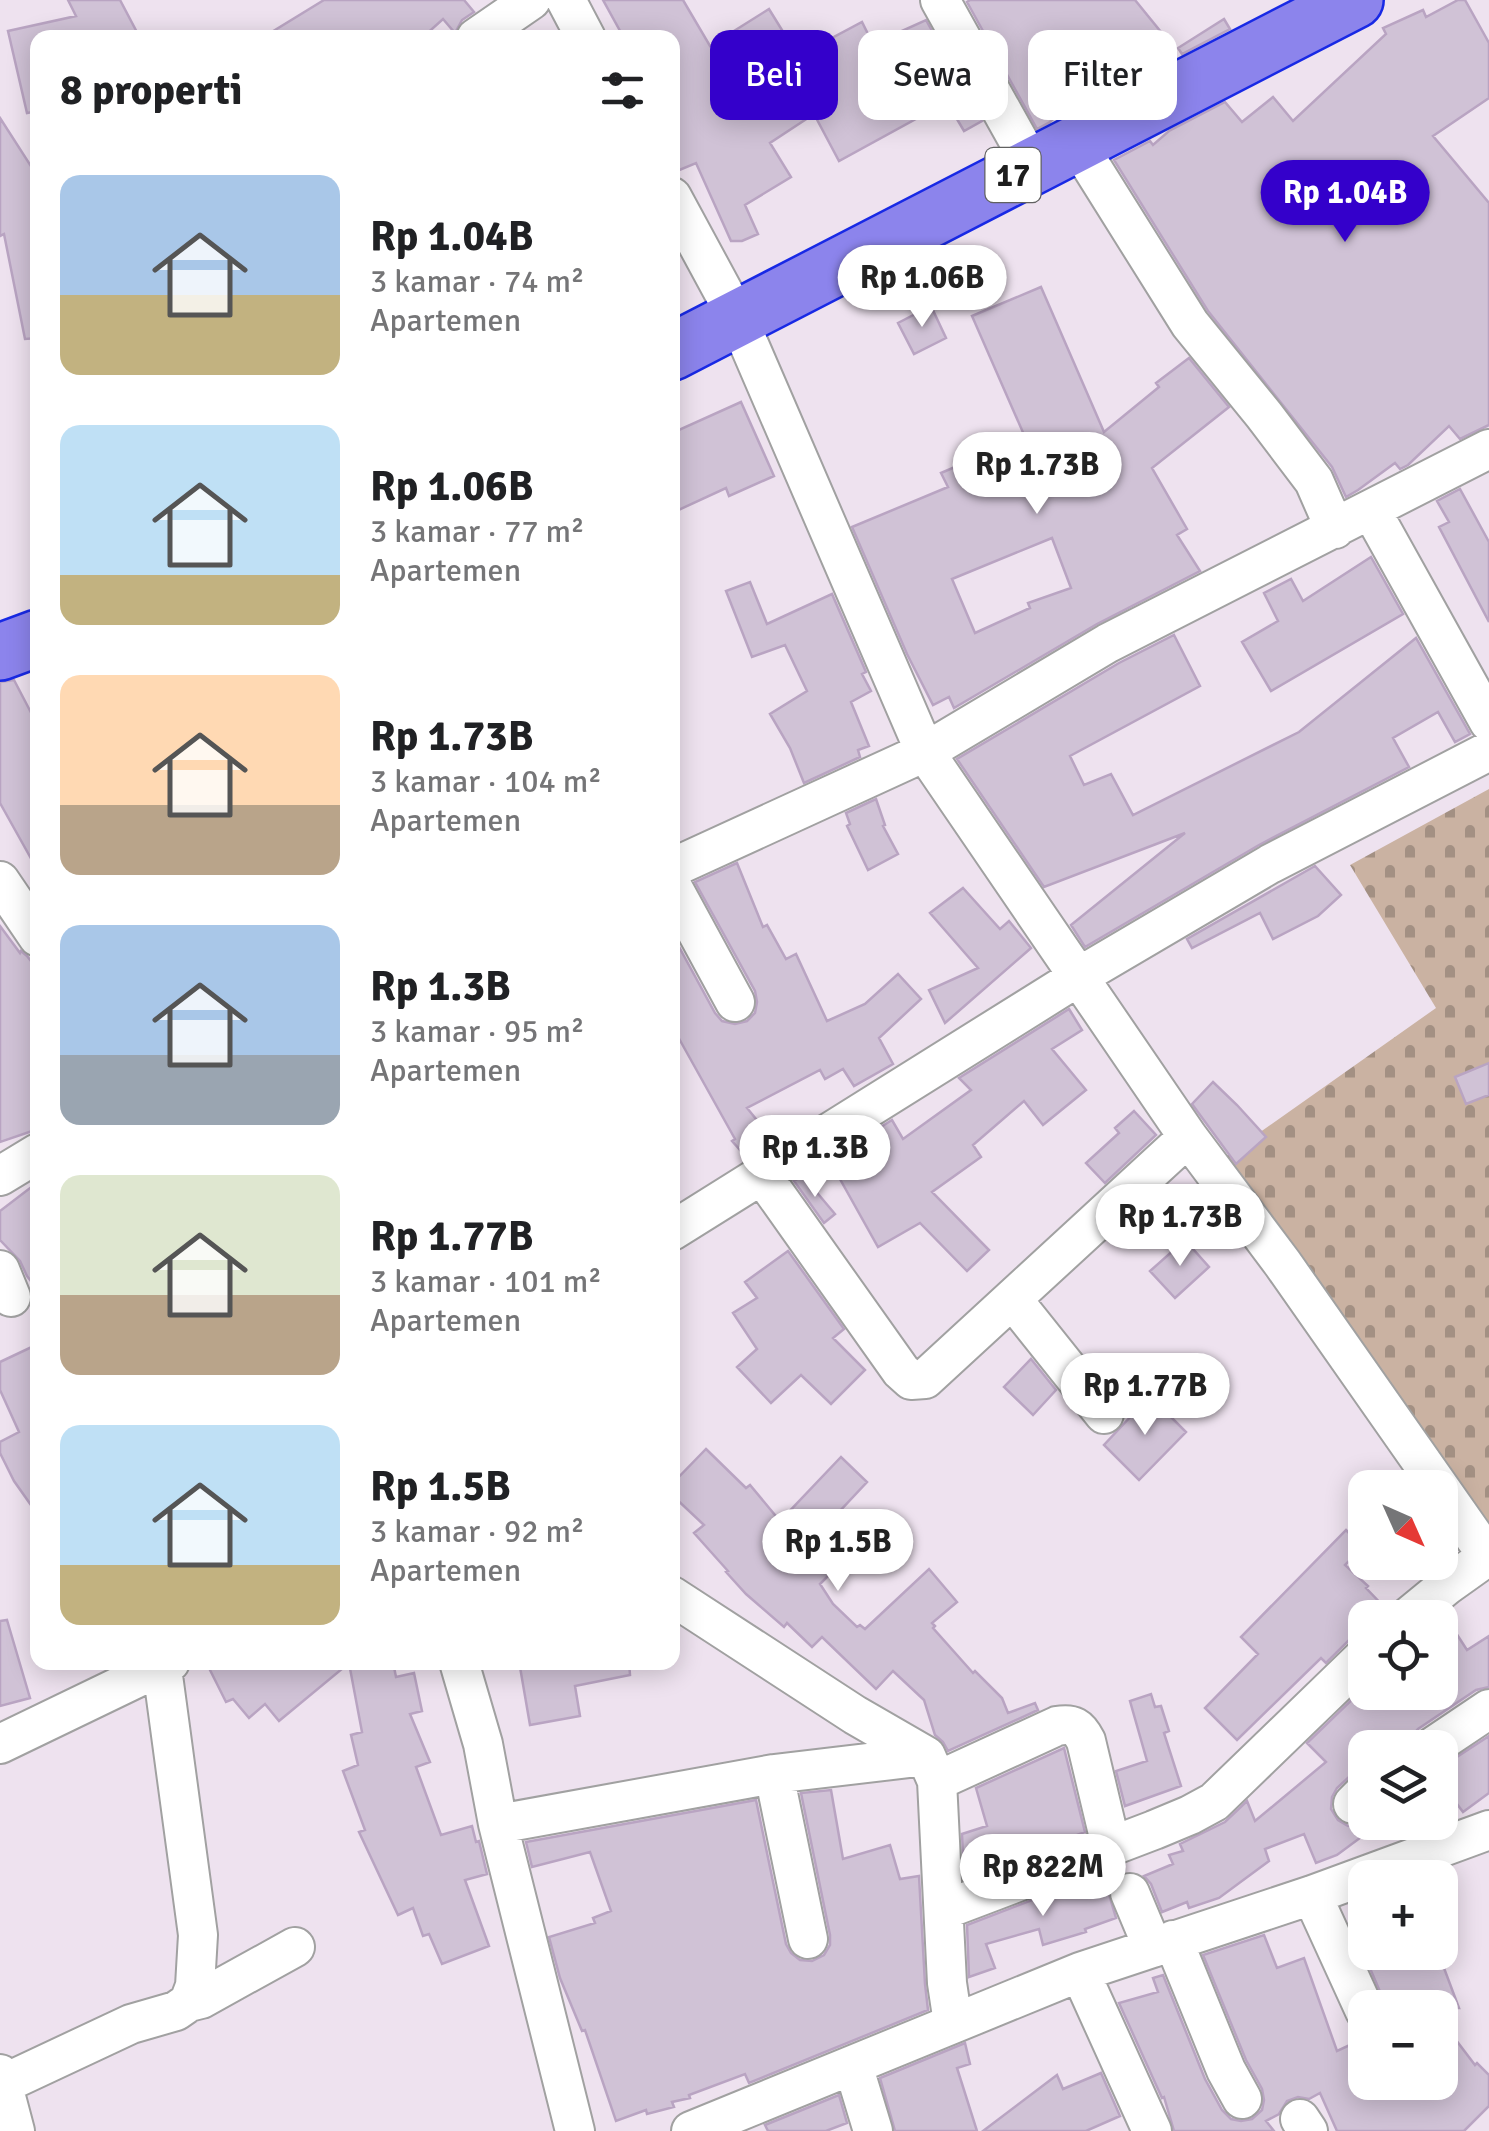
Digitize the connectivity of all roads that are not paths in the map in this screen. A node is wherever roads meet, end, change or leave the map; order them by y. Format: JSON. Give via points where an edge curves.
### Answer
{"nodes":[{"id":1,"x":531,"y":0,"type":"edge"},
{"id":2,"x":566,"y":0,"type":"edge"},
{"id":3,"x":940,"y":0,"type":"edge"},
{"id":4,"x":1355,"y":0,"type":"edge"},
{"id":5,"x":488,"y":30,"type":"edge"},
{"id":6,"x":582,"y":30,"type":"edge"},
{"id":7,"x":1054,"y":154,"type":"junction"},
{"id":8,"x":680,"y":212,"type":"edge"},
{"id":9,"x":738,"y":319,"type":"junction"},
{"id":10,"x":680,"y":348,"type":"edge"},
{"id":11,"x":1489,"y":448,"type":"edge"},
{"id":12,"x":1371,"y":510,"type":"junction"},
{"id":13,"x":1334,"y":529,"type":"junction"},
{"id":14,"x":30,"y":641,"type":"edge"},
{"id":15,"x":0,"y":652,"type":"edge"},
{"id":16,"x":1489,"y":722,"type":"edge"},
{"id":17,"x":1489,"y":751,"type":"edge"},
{"id":18,"x":926,"y":752,"type":"junction"},
{"id":19,"x":680,"y":864,"type":"edge"},
{"id":20,"x":0,"y":881,"type":"edge"},
{"id":21,"x":680,"y":901,"type":"edge"},
{"id":22,"x":30,"y":926,"type":"edge"},
{"id":23,"x":1078,"y":977,"type":"junction"},
{"id":24,"x":735,"y":1002,"type":"dead end"},
{"id":25,"x":1188,"y":1137,"type":"junction"},
{"id":26,"x":30,"y":1158,"type":"edge"},
{"id":27,"x":762,"y":1175,"type":"junction"},
{"id":28,"x":0,"y":1176,"type":"edge"},
{"id":29,"x":680,"y":1226,"type":"edge"},
{"id":30,"x":1013,"y":1300,"type":"junction"},
{"id":31,"x":1104,"y":1414,"type":"dead end"},
{"id":32,"x":1427,"y":1470,"type":"edge"},
{"id":33,"x":1458,"y":1513,"type":"edge"},
{"id":34,"x":1489,"y":1557,"type":"edge"},
{"id":35,"x":1429,"y":1600,"type":"edge"},
{"id":36,"x":680,"y":1601,"type":"edge"},
{"id":37,"x":155,"y":1670,"type":"edge"},
{"id":38,"x":167,"y":1670,"type":"edge"},
{"id":39,"x":461,"y":1670,"type":"edge"},
{"id":40,"x":1348,"y":1673,"type":"edge"},
{"id":41,"x":1489,"y":1709,"type":"edge"},
{"id":42,"x":1458,"y":1730,"type":"edge"},
{"id":43,"x":0,"y":1744,"type":"edge"},
{"id":44,"x":932,"y":1768,"type":"junction"},
{"id":45,"x":774,"y":1774,"type":"junction"},
{"id":46,"x":498,"y":1824,"type":"junction"},
{"id":47,"x":1489,"y":1830,"type":"edge"},
{"id":48,"x":1110,"y":1846,"type":"junction"},
{"id":49,"x":1130,"y":1892,"type":"dead end"},
{"id":50,"x":1312,"y":1896,"type":"junction"},
{"id":51,"x":944,"y":1910,"type":"junction"},
{"id":52,"x":808,"y":1939,"type":"dead end"},
{"id":53,"x":1163,"y":1944,"type":"junction"},
{"id":54,"x":295,"y":1947,"type":"dead end"},
{"id":55,"x":1080,"y":1972,"type":"junction"},
{"id":56,"x":1355,"y":1990,"type":"edge"},
{"id":57,"x":189,"y":2002,"type":"junction"},
{"id":58,"x":952,"y":2023,"type":"junction"},
{"id":59,"x":853,"y":2065,"type":"junction"},
{"id":60,"x":2,"y":2079,"type":"edge"},
{"id":61,"x":1242,"y":2099,"type":"dead end"},
{"id":62,"x":15,"y":2131,"type":"edge"},
{"id":63,"x":575,"y":2131,"type":"edge"},
{"id":64,"x":691,"y":2131,"type":"edge"},
{"id":65,"x":873,"y":2131,"type":"edge"},
{"id":66,"x":1152,"y":2131,"type":"edge"}],
"edges":[{"from":1,"to":5,"type":"street"},
{"from":2,"to":6,"type":"street"},
{"from":3,"to":7,"type":"street"},
{"from":4,"to":7,"type":"highway","number":"17"},
{"from":7,"to":9,"type":"highway","number":"17"},
{"from":7,"to":13,"type":"street","via":[[1314,481]]},
{"from":8,"to":9,"type":"street"},
{"from":9,"to":10,"type":"highway","number":"17"},
{"from":9,"to":18,"type":"street"},
{"from":11,"to":12,"type":"street"},
{"from":12,"to":13,"type":"street"},
{"from":12,"to":16,"type":"street"},
{"from":13,"to":18,"type":"street","via":[[1108,644]]},
{"from":14,"to":15,"type":"highway"},
{"from":17,"to":23,"type":"street","via":[[1270,864]]},
{"from":18,"to":19,"type":"street"},
{"from":18,"to":23,"type":"street"},
{"from":20,"to":22,"type":"street"},
{"from":21,"to":24,"type":"street"},
{"from":23,"to":25,"type":"street"},
{"from":23,"to":27,"type":"street"},
{"from":25,"to":30,"type":"street"},
{"from":25,"to":32,"type":"street"},
{"from":26,"to":28,"type":"street"},
{"from":27,"to":29,"type":"street"},
{"from":27,"to":30,"type":"street","via":[[911,1380],[925,1379]]},
{"from":30,"to":31,"type":"street"},
{"from":33,"to":34,"type":"street"},
{"from":34,"to":35,"type":"street"},
{"from":36,"to":44,"type":"street"},
{"from":37,"to":43,"type":"street"},
{"from":38,"to":57,"type":"street","via":[[198,1934]]},
{"from":39,"to":46,"type":"street"},
{"from":40,"to":48,"type":"street","via":[[1214,1802]]},
{"from":41,"to":42,"type":"street"},
{"from":44,"to":45,"type":"street","via":[[852,1766]]},
{"from":44,"to":48,"type":"street","via":[[1057,1726],[1077,1727]]},
{"from":44,"to":51,"type":"street"},
{"from":45,"to":46,"type":"street"},
{"from":45,"to":52,"type":"street"},
{"from":46,"to":63,"type":"street"},
{"from":47,"to":50,"type":"street"},
{"from":48,"to":51,"type":"street"},
{"from":49,"to":53,"type":"street"},
{"from":50,"to":53,"type":"street"},
{"from":50,"to":56,"type":"street"},
{"from":51,"to":58,"type":"street"},
{"from":53,"to":55,"type":"street"},
{"from":53,"to":61,"type":"street"},
{"from":54,"to":57,"type":"street"},
{"from":55,"to":58,"type":"street"},
{"from":55,"to":66,"type":"street"},
{"from":57,"to":60,"type":"street"},
{"from":58,"to":59,"type":"street"},
{"from":59,"to":64,"type":"street"},
{"from":59,"to":65,"type":"street"},
{"from":60,"to":62,"type":"street"}]}
